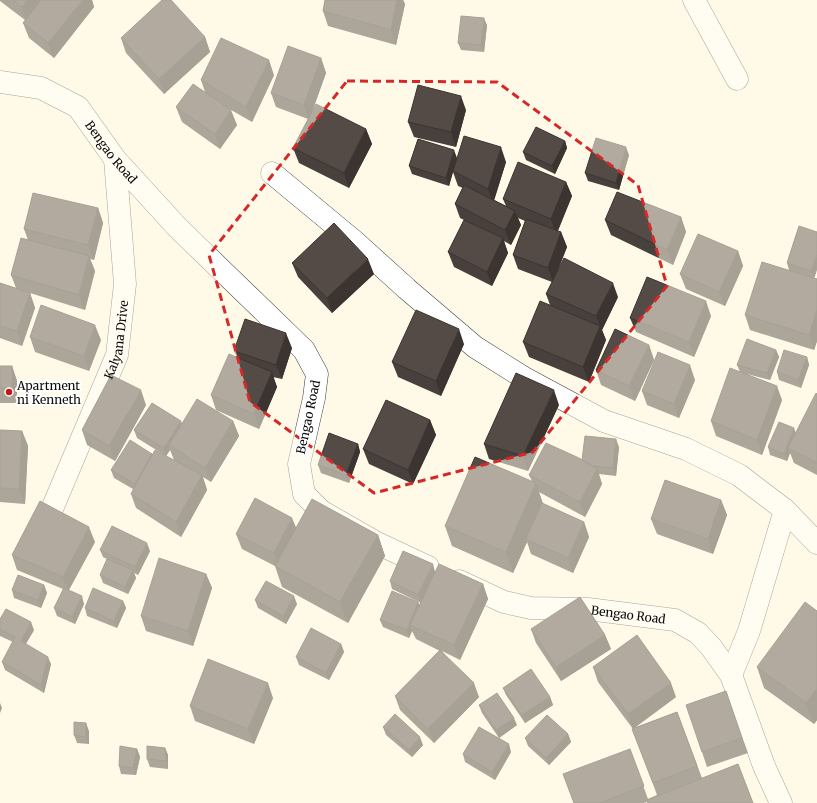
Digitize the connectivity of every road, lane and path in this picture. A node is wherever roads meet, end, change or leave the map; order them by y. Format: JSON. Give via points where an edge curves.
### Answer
{"nodes":[{"id":1,"x":694,"y":0,"type":"edge"},
{"id":2,"x":737,"y":79,"type":"dead end"},
{"id":3,"x":0,"y":82,"type":"edge"},
{"id":4,"x":115,"y":159,"type":"junction"},
{"id":5,"x":272,"y":173,"type":"dead end"},
{"id":6,"x":52,"y":509,"type":"edge"},
{"id":7,"x":785,"y":510,"type":"junction"},
{"id":8,"x":817,"y":544,"type":"edge"},
{"id":9,"x":732,"y":675,"type":"junction"},
{"id":10,"x":781,"y":803,"type":"edge"}],
"edges":[{"from":1,"to":2,"type":"street"},
{"from":3,"to":4,"type":"street","name":"Bengao Road","via":[[41,88],[78,107]]},
{"from":4,"to":6,"type":"street","name":"Kalyana Drive","via":[[125,284],[118,355]]},
{"from":4,"to":9,"type":"street","name":"Bengao Road","via":[[178,228],[304,350],[317,374],[299,464],[304,494],[321,511],[377,543],[504,602],[531,608],[588,609],[674,620],[698,634]]},
{"from":5,"to":7,"type":"street","via":[[475,347],[526,379],[604,421],[686,449],[739,474]]},
{"from":7,"to":8,"type":"street"},
{"from":7,"to":9,"type":"street","via":[[749,631]]},
{"from":9,"to":10,"type":"street","name":"Bengao Road","via":[[764,766]]}]}
